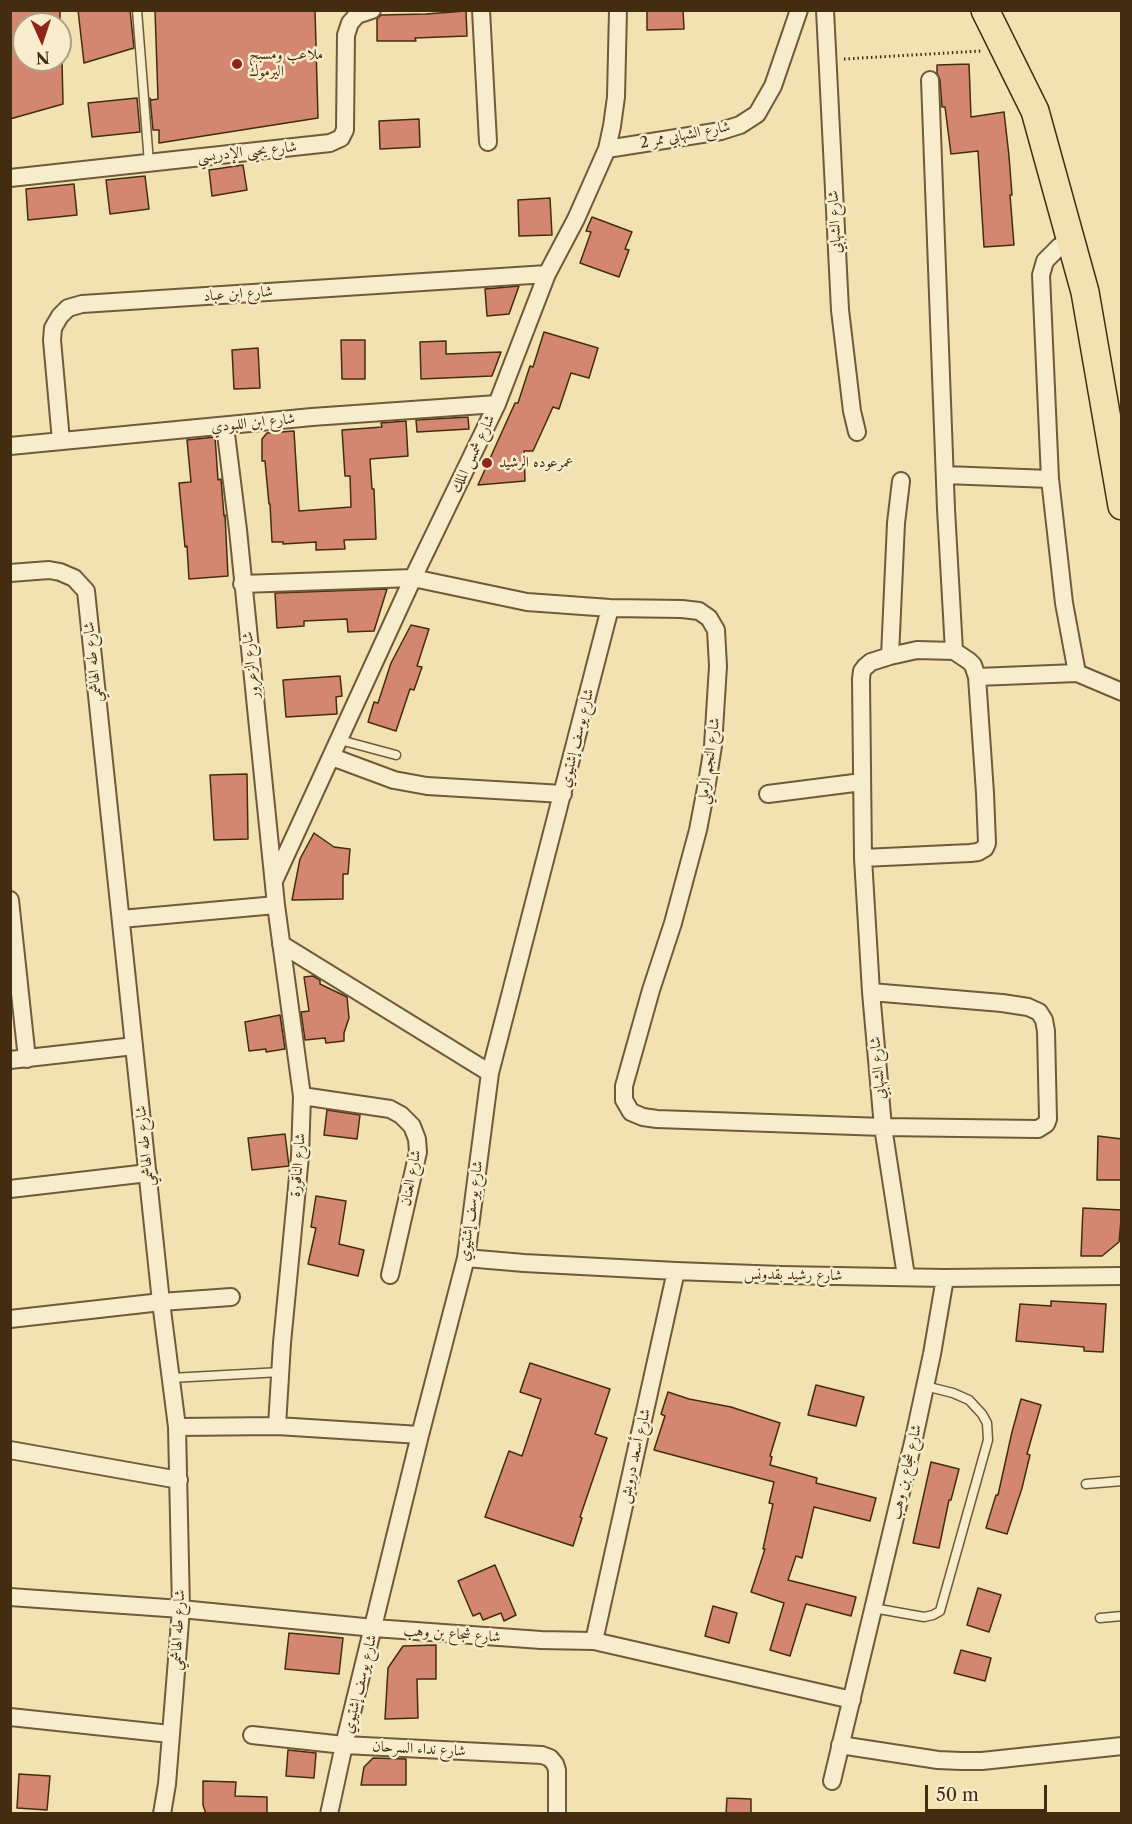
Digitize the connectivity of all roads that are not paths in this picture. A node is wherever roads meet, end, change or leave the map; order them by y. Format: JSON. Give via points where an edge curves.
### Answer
{"nodes":[{"id":1,"x":136,"y":10,"type":"edge"},
{"id":2,"x":372,"y":10,"type":"edge"},
{"id":3,"x":481,"y":10,"type":"edge"},
{"id":4,"x":618,"y":10,"type":"edge"},
{"id":5,"x":799,"y":10,"type":"edge"},
{"id":6,"x":825,"y":10,"type":"edge"},
{"id":7,"x":985,"y":10,"type":"edge"},
{"id":8,"x":930,"y":80,"type":"dead end"},
{"id":9,"x":488,"y":142,"type":"dead end"},
{"id":10,"x":607,"y":149,"type":"junction"},
{"id":11,"x":149,"y":163,"type":"junction"},
{"id":12,"x":10,"y":178,"type":"edge"},
{"id":13,"x":1071,"y":240,"type":"junction"},
{"id":14,"x":547,"y":274,"type":"junction"},
{"id":15,"x":497,"y":404,"type":"junction"},
{"id":16,"x":225,"y":426,"type":"junction"},
{"id":17,"x":857,"y":432,"type":"dead end"},
{"id":18,"x":62,"y":441,"type":"junction"},
{"id":19,"x":10,"y":446,"type":"edge"},
{"id":20,"x":945,"y":475,"type":"junction"},
{"id":21,"x":1050,"y":479,"type":"junction"},
{"id":22,"x":901,"y":481,"type":"dead end"},
{"id":23,"x":1122,"y":506,"type":"edge"},
{"id":24,"x":10,"y":573,"type":"edge"},
{"id":25,"x":413,"y":578,"type":"junction"},
{"id":26,"x":242,"y":584,"type":"junction"},
{"id":27,"x":610,"y":609,"type":"junction"},
{"id":28,"x":954,"y":651,"type":"junction"},
{"id":29,"x":890,"y":656,"type":"junction"},
{"id":30,"x":1077,"y":673,"type":"junction"},
{"id":31,"x":977,"y":677,"type":"junction"},
{"id":32,"x":1122,"y":692,"type":"edge"},
{"id":33,"x":340,"y":740,"type":"junction"},
{"id":34,"x":396,"y":755,"type":"dead end"},
{"id":35,"x":332,"y":757,"type":"junction"},
{"id":36,"x":862,"y":782,"type":"junction"},
{"id":37,"x":563,"y":794,"type":"junction"},
{"id":38,"x":768,"y":794,"type":"dead end"},
{"id":39,"x":863,"y":858,"type":"junction"},
{"id":40,"x":274,"y":882,"type":"junction"},
{"id":41,"x":10,"y":900,"type":"edge"},
{"id":42,"x":276,"y":905,"type":"junction"},
{"id":43,"x":122,"y":919,"type":"junction"},
{"id":44,"x":281,"y":944,"type":"junction"},
{"id":45,"x":871,"y":992,"type":"junction"},
{"id":46,"x":134,"y":1046,"type":"junction"},
{"id":47,"x":19,"y":1060,"type":"edge"},
{"id":48,"x":490,"y":1074,"type":"junction"},
{"id":49,"x":302,"y":1096,"type":"junction"},
{"id":50,"x":883,"y":1127,"type":"junction"},
{"id":51,"x":148,"y":1173,"type":"junction"},
{"id":52,"x":10,"y":1189,"type":"edge"},
{"id":53,"x":466,"y":1258,"type":"junction"},
{"id":54,"x":676,"y":1271,"type":"junction"},
{"id":55,"x":390,"y":1275,"type":"dead end"},
{"id":56,"x":906,"y":1276,"type":"junction"},
{"id":57,"x":1122,"y":1276,"type":"edge"},
{"id":58,"x":945,"y":1278,"type":"junction"},
{"id":59,"x":231,"y":1297,"type":"dead end"},
{"id":60,"x":161,"y":1302,"type":"junction"},
{"id":61,"x":10,"y":1319,"type":"edge"},
{"id":62,"x":281,"y":1372,"type":"junction"},
{"id":63,"x":171,"y":1378,"type":"junction"},
{"id":64,"x":925,"y":1386,"type":"junction"},
{"id":65,"x":277,"y":1426,"type":"junction"},
{"id":66,"x":177,"y":1427,"type":"junction"},
{"id":67,"x":420,"y":1436,"type":"junction"},
{"id":68,"x":10,"y":1450,"type":"edge"},
{"id":69,"x":179,"y":1480,"type":"junction"},
{"id":70,"x":1122,"y":1481,"type":"edge"},
{"id":71,"x":1086,"y":1484,"type":"dead end"},
{"id":72,"x":10,"y":1597,"type":"edge"},
{"id":73,"x":873,"y":1608,"type":"junction"},
{"id":74,"x":181,"y":1609,"type":"junction"},
{"id":75,"x":1122,"y":1616,"type":"edge"},
{"id":76,"x":1100,"y":1618,"type":"dead end"},
{"id":77,"x":374,"y":1628,"type":"junction"},
{"id":78,"x":594,"y":1641,"type":"junction"},
{"id":79,"x":852,"y":1700,"type":"junction"},
{"id":80,"x":10,"y":1717,"type":"edge"},
{"id":81,"x":170,"y":1734,"type":"junction"},
{"id":82,"x":252,"y":1735,"type":"dead end"},
{"id":83,"x":344,"y":1744,"type":"junction"},
{"id":84,"x":840,"y":1744,"type":"junction"},
{"id":85,"x":1122,"y":1746,"type":"edge"},
{"id":86,"x":832,"y":1781,"type":"dead end"},
{"id":87,"x":167,"y":1784,"type":"junction"},
{"id":88,"x":162,"y":1814,"type":"edge"},
{"id":89,"x":172,"y":1814,"type":"edge"},
{"id":90,"x":329,"y":1814,"type":"edge"},
{"id":91,"x":557,"y":1814,"type":"edge"}],
"edges":[{"from":1,"to":11,"type":"lane"},
{"from":2,"to":11,"type":"street","name":"شارع يحيى الإدريسي","via":[[357,15],[346,35],[345,130],[340,138],[330,143]]},
{"from":3,"to":9,"type":"street"},
{"from":4,"to":10,"type":"street","name":"شارع شمس الملك","via":[[616,97]]},
{"from":5,"to":10,"type":"street","name":"شارع الشهابي ممر 2","via":[[773,86],[757,114],[721,131]]},
{"from":6,"to":17,"type":"street","name":"شارع الشهابي","via":[[840,310]]},
{"from":7,"to":13,"type":"highway","via":[[1035,111]]},
{"from":8,"to":20,"type":"street"},
{"from":10,"to":14,"type":"street","name":"شارع شمس الملك"},
{"from":11,"to":12,"type":"street","name":"شارع يحيى الإدريسي"},
{"from":13,"to":21,"type":"street","via":[[1044,261],[1041,275]]},
{"from":13,"to":23,"type":"highway","via":[[1085,291]]},
{"from":14,"to":15,"type":"street","name":"شارع شمس الملك"},
{"from":14,"to":18,"type":"street","name":"شارع ابن عباد","via":[[68,308],[53,328],[52,340]]},
{"from":15,"to":16,"type":"street","name":"شارع ابن اللبودي"},
{"from":15,"to":25,"type":"street","name":"شارع شمس الملك"},
{"from":16,"to":18,"type":"street","name":"شارع ابن اللبودي"},
{"from":16,"to":26,"type":"street","name":"شارع الزعرور"},
{"from":18,"to":19,"type":"street","name":"شارع ابن اللبودي"},
{"from":20,"to":21,"type":"street"},
{"from":20,"to":28,"type":"street"},
{"from":21,"to":30,"type":"street","via":[[1064,603]]},
{"from":22,"to":29,"type":"street"},
{"from":24,"to":43,"type":"street","name":"شارع طه الهاشمي","via":[[60,572],[74,578],[86,591]]},
{"from":25,"to":26,"type":"street","name":"شارع النجم الرملي"},
{"from":25,"to":27,"type":"street","name":"شارع النجم الرملي","via":[[528,602]]},
{"from":25,"to":33,"type":"street","name":"شارع شمس الملك"},
{"from":26,"to":40,"type":"street","name":"شارع الزعرور"},
{"from":27,"to":37,"type":"street","name":"شارع يوسف إشتيوي"},
{"from":27,"to":50,"type":"street","name":"شارع النجم الرملي","via":[[699,611],[716,630],[718,654],[713,746],[698,830],[624,1086],[624,1100],[631,1112],[657,1119]]},
{"from":28,"to":29,"type":"street","name":"شارع الشهابي","via":[[917,650]]},
{"from":28,"to":31,"type":"street","via":[[969,660]]},
{"from":29,"to":36,"type":"street","name":"شارع الشهابي","via":[[871,662],[862,671]]},
{"from":30,"to":31,"type":"street"},
{"from":30,"to":32,"type":"street"},
{"from":31,"to":39,"type":"street","via":[[985,848],[978,852]]},
{"from":33,"to":34,"type":"lane"},
{"from":33,"to":35,"type":"street","name":"شارع شمس الملك"},
{"from":35,"to":37,"type":"street","via":[[394,780],[427,786]]},
{"from":35,"to":40,"type":"street","name":"شارع شمس الملك"},
{"from":36,"to":38,"type":"street"},
{"from":36,"to":39,"type":"street","name":"شارع الشهابي"},
{"from":37,"to":48,"type":"street","name":"شارع يوسف إشتيوي"},
{"from":39,"to":45,"type":"street","name":"شارع الشهابي"},
{"from":40,"to":42,"type":"street","name":"شارع الزعرور"},
{"from":41,"to":47,"type":"street"},
{"from":42,"to":43,"type":"street"},
{"from":42,"to":44,"type":"street","name":"شارع الناقورة"},
{"from":43,"to":46,"type":"street","name":"شارع طه الهاشمي"},
{"from":44,"to":48,"type":"street"},
{"from":44,"to":49,"type":"street","name":"شارع الناقورة"},
{"from":45,"to":50,"type":"street","name":"شارع الشهابي"},
{"from":45,"to":50,"type":"street","name":"شارع النجم الرملي","via":[[1028,1006],[1044,1020],[1046,1031],[1048,1119],[1038,1130]]},
{"from":46,"to":47,"type":"street"},
{"from":46,"to":51,"type":"street","name":"شارع طه الهاشمي"},
{"from":48,"to":53,"type":"street","name":"شارع يوسف إشتيوي"},
{"from":49,"to":55,"type":"street","name":"شارع العنان","via":[[390,1109],[412,1126],[418,1152]]},
{"from":49,"to":62,"type":"street","name":"شارع الناقورة"},
{"from":50,"to":56,"type":"street","name":"شارع الشهابي"},
{"from":51,"to":52,"type":"street"},
{"from":51,"to":60,"type":"street","name":"شارع طه الهاشمي"},
{"from":53,"to":54,"type":"street","name":"شارع رشيد بقدونس"},
{"from":53,"to":67,"type":"street","name":"شارع يوسف إشتيوي"},
{"from":54,"to":56,"type":"street","name":"شارع رشيد بقدونس"},
{"from":54,"to":78,"type":"street","name":"شارع أسعد درويش"},
{"from":56,"to":58,"type":"street","name":"شارع رشيد بقدونس"},
{"from":57,"to":58,"type":"street","name":"شارع رشيد بقدونس"},
{"from":58,"to":64,"type":"street","name":"شارع شجاع بن وهب"},
{"from":59,"to":60,"type":"street"},
{"from":60,"to":61,"type":"street"},
{"from":60,"to":63,"type":"street","name":"شارع طه الهاشمي"},
{"from":62,"to":63,"type":"lane"},
{"from":62,"to":65,"type":"street","name":"شارع الناقورة"},
{"from":63,"to":66,"type":"street","name":"شارع طه الهاشمي"},
{"from":64,"to":73,"type":"street","name":"شارع شجاع بن وهب"},
{"from":64,"to":73,"type":"lane","via":[[969,1400],[987,1423],[988,1440],[940,1611],[924,1617]]},
{"from":65,"to":66,"type":"street"},
{"from":65,"to":67,"type":"street"},
{"from":66,"to":69,"type":"street","name":"شارع طه الهاشمي"},
{"from":67,"to":77,"type":"street","name":"شارع يوسف إشتيوي"},
{"from":68,"to":69,"type":"street"},
{"from":69,"to":74,"type":"street","name":"شارع طه الهاشمي"},
{"from":70,"to":71,"type":"lane"},
{"from":72,"to":74,"type":"street","name":"شارع شجاع بن وهب"},
{"from":73,"to":79,"type":"street","name":"شارع شجاع بن وهب"},
{"from":74,"to":77,"type":"street","name":"شارع شجاع بن وهب"},
{"from":74,"to":81,"type":"street","name":"شارع طه الهاشمي"},
{"from":75,"to":76,"type":"lane"},
{"from":77,"to":78,"type":"street","name":"شارع شجاع بن وهب"},
{"from":77,"to":83,"type":"street","name":"شارع يوسف إشتيوي"},
{"from":78,"to":79,"type":"street","name":"شارع شجاع بن وهب"},
{"from":79,"to":84,"type":"street","name":"شارع شجاع بن وهب"},
{"from":80,"to":81,"type":"street"},
{"from":81,"to":87,"type":"street","name":"شارع طه الهاشمي"},
{"from":82,"to":83,"type":"street","name":"شارع نداء السرحان"},
{"from":83,"to":90,"type":"street","name":"شارع يوسف إشتيوي"},
{"from":83,"to":91,"type":"street","name":"شارع نداء السرحان","via":[[542,1755],[550,1758],[557,1770]]},
{"from":84,"to":85,"type":"street","via":[[961,1761]]},
{"from":84,"to":86,"type":"street","name":"شارع شجاع بن وهب"},
{"from":87,"to":88,"type":"street","name":"شارع طه الهاشمي"},
{"from":87,"to":89,"type":"street","name":"شارع طه الهاشمي"}]}
